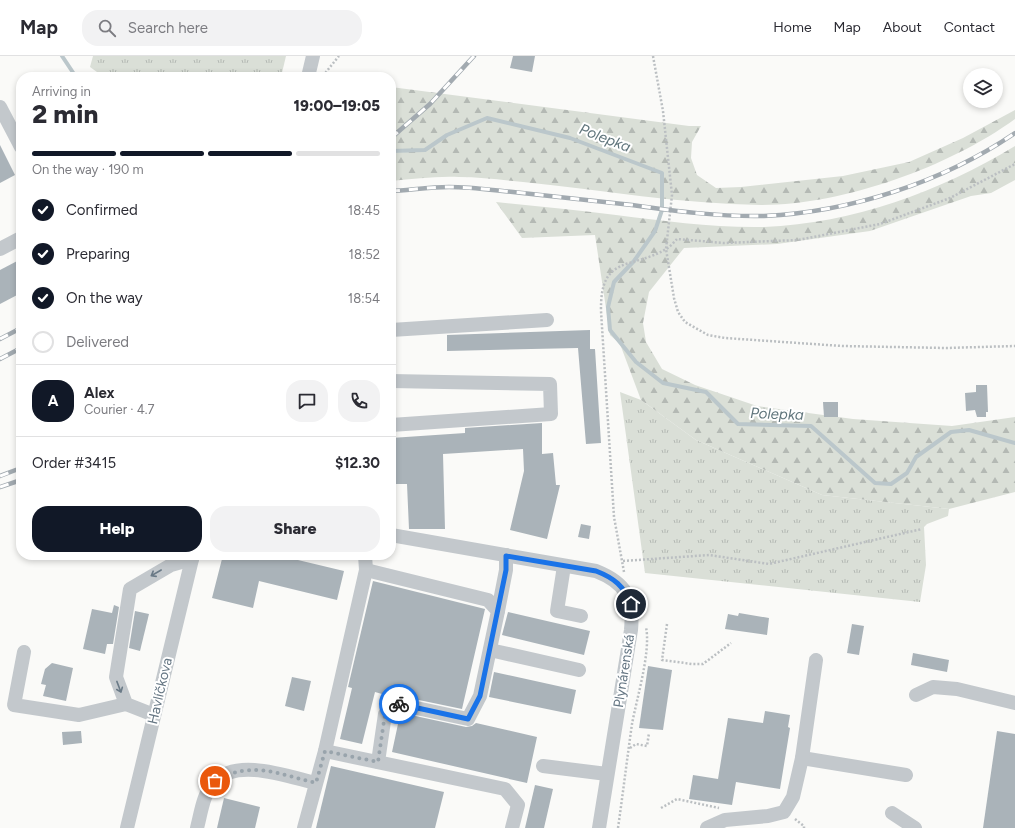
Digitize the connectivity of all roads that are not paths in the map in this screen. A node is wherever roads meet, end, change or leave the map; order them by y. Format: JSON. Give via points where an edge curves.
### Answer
{"nodes":[{"id":1,"x":313,"y":56,"type":"edge"},
{"id":2,"x":309,"y":72,"type":"edge"},
{"id":3,"x":0,"y":107,"type":"edge"},
{"id":4,"x":16,"y":137,"type":"edge"},
{"id":5,"x":16,"y":241,"type":"edge"},
{"id":6,"x":0,"y":249,"type":"edge"},
{"id":7,"x":547,"y":320,"type":"dead end"},
{"id":8,"x":396,"y":330,"type":"edge"},
{"id":9,"x":396,"y":381,"type":"edge"},
{"id":10,"x":396,"y":425,"type":"edge"},
{"id":11,"x":396,"y":537,"type":"edge"},
{"id":12,"x":506,"y":556,"type":"junction"},
{"id":13,"x":182,"y":560,"type":"edge"},
{"id":14,"x":189,"y":560,"type":"edge"},
{"id":15,"x":365,"y":560,"type":"edge"},
{"id":16,"x":564,"y":566,"type":"junction"},
{"id":17,"x":366,"y":570,"type":"junction"},
{"id":18,"x":498,"y":611,"type":"junction"},
{"id":19,"x":582,"y":616,"type":"dead end"},
{"id":20,"x":490,"y":650,"type":"junction"},
{"id":21,"x":24,"y":652,"type":"dead end"},
{"id":22,"x":816,"y":660,"type":"dead end"},
{"id":23,"x":579,"y":670,"type":"dead end"},
{"id":24,"x":916,"y":695,"type":"dead end"},
{"id":25,"x":1015,"y":703,"type":"edge"},
{"id":26,"x":126,"y":704,"type":"junction"},
{"id":27,"x":154,"y":715,"type":"junction"},
{"id":28,"x":325,"y":751,"type":"junction"},
{"id":29,"x":802,"y":758,"type":"junction"},
{"id":30,"x":378,"y":762,"type":"junction"},
{"id":31,"x":543,"y":766,"type":"dead end"},
{"id":32,"x":607,"y":774,"type":"junction"},
{"id":33,"x":906,"y":775,"type":"dead end"},
{"id":34,"x":316,"y":783,"type":"junction"},
{"id":35,"x":892,"y":813,"type":"dead end"},
{"id":36,"x":127,"y":828,"type":"edge"},
{"id":37,"x":197,"y":828,"type":"edge"},
{"id":38,"x":304,"y":828,"type":"edge"},
{"id":39,"x":512,"y":828,"type":"edge"},
{"id":40,"x":598,"y":828,"type":"edge"},
{"id":41,"x":708,"y":828,"type":"edge"},
{"id":42,"x":916,"y":828,"type":"edge"}],
"edges":[{"from":1,"to":2,"type":"street"},
{"from":3,"to":4,"type":"street"},
{"from":5,"to":6,"type":"street"},
{"from":7,"to":8,"type":"street"},
{"from":9,"to":10,"type":"street","via":[[550,384],[551,414]]},
{"from":11,"to":12,"type":"street"},
{"from":12,"to":16,"type":"street"},
{"from":12,"to":18,"type":"street"},
{"from":13,"to":26,"type":"street","one_way":true,"via":[[130,589],[116,677]]},
{"from":14,"to":27,"type":"street","name":"Havlíčkova"},
{"from":15,"to":17,"type":"street"},
{"from":16,"to":19,"type":"street","via":[[557,611]]},
{"from":16,"to":32,"type":"street","name":"Plynárenská","via":[[596,571],[608,576],[626,592],[631,604],[632,617]]},
{"from":17,"to":18,"type":"street","via":[[488,600]]},
{"from":17,"to":28,"type":"street"},
{"from":18,"to":20,"type":"street"},
{"from":20,"to":23,"type":"street"},
{"from":20,"to":30,"type":"street","via":[[480,696],[468,719],[393,703],[385,714]]},
{"from":21,"to":26,"type":"street","via":[[14,705],[79,715]]},
{"from":22,"to":29,"type":"street"},
{"from":24,"to":25,"type":"street","via":[[933,687],[957,689]]},
{"from":26,"to":27,"type":"street"},
{"from":27,"to":36,"type":"street","name":"Havlíčkova"},
{"from":28,"to":30,"type":"street"},
{"from":28,"to":34,"type":"street"},
{"from":29,"to":33,"type":"street"},
{"from":29,"to":41,"type":"street","via":[[794,797],[784,812],[725,820]]},
{"from":30,"to":39,"type":"street","via":[[505,789],[518,805]]},
{"from":31,"to":32,"type":"street"},
{"from":32,"to":40,"type":"street","name":"Plynárenská"},
{"from":34,"to":37,"type":"street","via":[[267,771],[247,769],[228,774],[215,781],[204,799]]},
{"from":34,"to":38,"type":"street"},
{"from":35,"to":42,"type":"street"}]}
